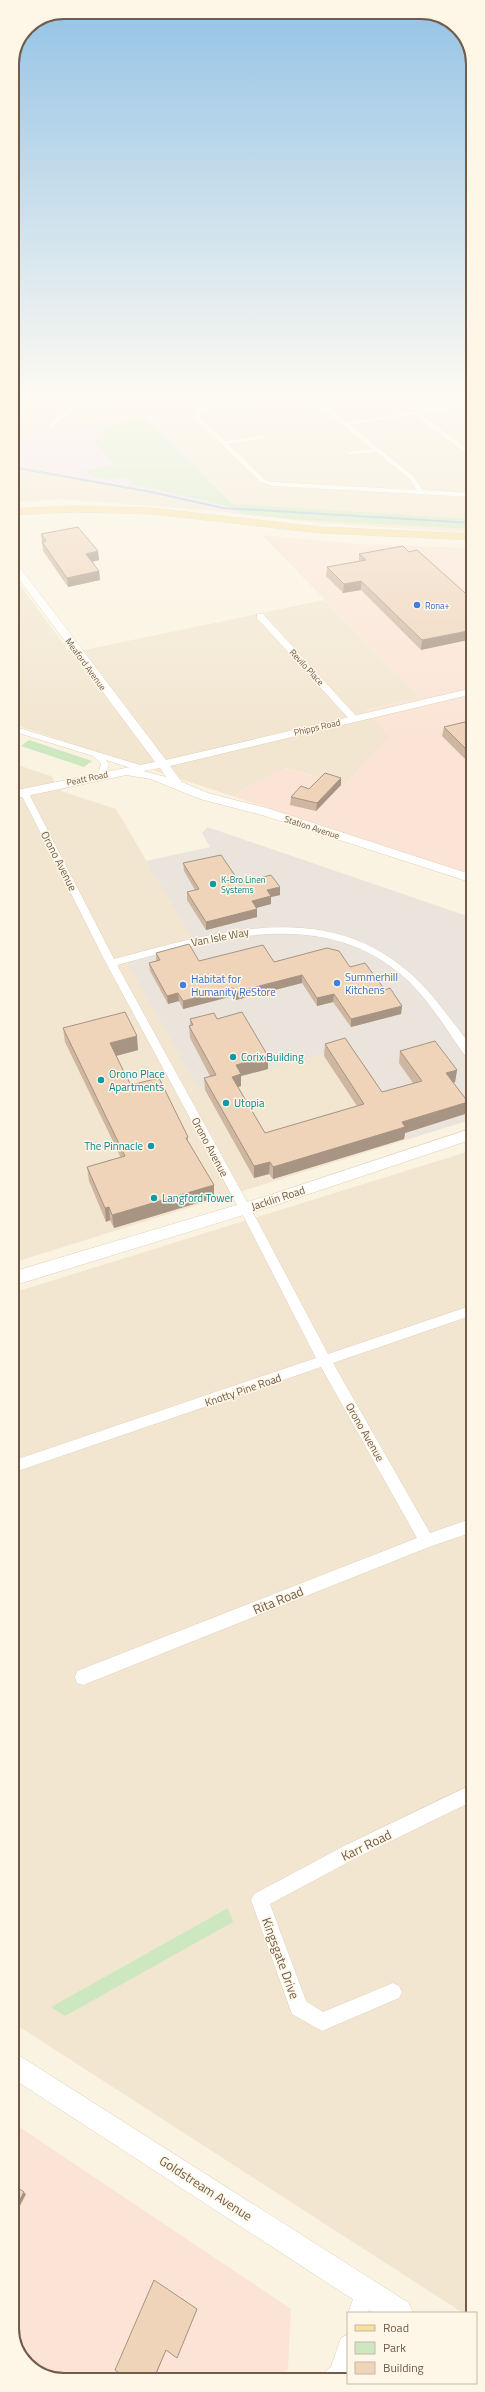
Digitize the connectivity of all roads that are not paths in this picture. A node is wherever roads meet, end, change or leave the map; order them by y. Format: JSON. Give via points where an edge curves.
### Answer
{"nodes":[{"id":1,"x":33,"y":511,"type":"edge"},
{"id":2,"x":111,"y":511,"type":"edge"},
{"id":3,"x":19,"y":512,"type":"edge"},
{"id":4,"x":19,"y":518,"type":"edge"},
{"id":5,"x":263,"y":529,"type":"junction"},
{"id":6,"x":466,"y":537,"type":"edge"},
{"id":7,"x":466,"y":543,"type":"edge"},
{"id":8,"x":466,"y":547,"type":"edge"},
{"id":9,"x":19,"y":572,"type":"edge"},
{"id":10,"x":260,"y":616,"type":"dead end"},
{"id":11,"x":466,"y":693,"type":"edge"},
{"id":12,"x":354,"y":719,"type":"junction"},
{"id":13,"x":19,"y":730,"type":"edge"},
{"id":14,"x":98,"y":756,"type":"junction"},
{"id":15,"x":161,"y":763,"type":"junction"},
{"id":16,"x":137,"y":767,"type":"junction"},
{"id":17,"x":118,"y":771,"type":"junction"},
{"id":18,"x":98,"y":776,"type":"junction"},
{"id":19,"x":178,"y":784,"type":"junction"},
{"id":20,"x":19,"y":794,"type":"edge"},
{"id":21,"x":19,"y":796,"type":"edge"},
{"id":22,"x":466,"y":877,"type":"edge"},
{"id":23,"x":111,"y":963,"type":"junction"},
{"id":24,"x":466,"y":1049,"type":"edge"},
{"id":25,"x":466,"y":1135,"type":"edge"},
{"id":26,"x":244,"y":1208,"type":"junction"},
{"id":27,"x":19,"y":1277,"type":"edge"},
{"id":28,"x":466,"y":1312,"type":"edge"},
{"id":29,"x":325,"y":1362,"type":"junction"},
{"id":30,"x":19,"y":1465,"type":"edge"},
{"id":31,"x":466,"y":1528,"type":"edge"},
{"id":32,"x":427,"y":1541,"type":"junction"},
{"id":33,"x":83,"y":1677,"type":"dead end"},
{"id":34,"x":466,"y":1795,"type":"edge"},
{"id":35,"x":260,"y":1900,"type":"joint"},
{"id":36,"x":393,"y":1992,"type":"dead end"},
{"id":37,"x":19,"y":2068,"type":"edge"},
{"id":38,"x":362,"y":2302,"type":"edge"},
{"id":39,"x":396,"y":2312,"type":"edge"},
{"id":40,"x":347,"y":2349,"type":"edge"},
{"id":41,"x":339,"y":2373,"type":"edge"}],
"edges":[{"from":1,"to":3,"type":"main road"},
{"from":2,"to":6,"type":"main road","via":[[152,511],[331,531]]},
{"from":4,"to":5,"type":"main road","via":[[127,516]]},
{"from":5,"to":7,"type":"main road","via":[[364,538]]},
{"from":5,"to":8,"type":"main road","via":[[306,538]]},
{"from":9,"to":15,"type":"street","name":"Meaford Avenue"},
{"from":10,"to":12,"type":"street","name":"Revilo Place"},
{"from":11,"to":12,"type":"street","name":"Phipps Road"},
{"from":12,"to":15,"type":"street","name":"Phipps Road"},
{"from":13,"to":14,"type":"street"},
{"from":14,"to":16,"type":"street"},
{"from":14,"to":18,"type":"street","via":[[105,764],[103,772]]},
{"from":15,"to":16,"type":"street","name":"Peatt Road"},
{"from":15,"to":19,"type":"street","name":"Station Avenue"},
{"from":16,"to":17,"type":"street","name":"Peatt Road"},
{"from":17,"to":18,"type":"street","name":"Peatt Road"},
{"from":17,"to":19,"type":"street","via":[[152,776]]},
{"from":18,"to":20,"type":"street","name":"Peatt Road"},
{"from":19,"to":22,"type":"street","name":"Station Avenue","via":[[204,796],[266,812]]},
{"from":21,"to":23,"type":"street","name":"Orono Avenue"},
{"from":23,"to":24,"type":"street","name":"Van Isle Way","via":[[234,932],[270,929],[312,931],[349,940],[386,958],[412,979]]},
{"from":23,"to":26,"type":"street","name":"Orono Avenue"},
{"from":25,"to":26,"type":"street","name":"Jacklin Road"},
{"from":26,"to":27,"type":"street","name":"Jacklin Road"},
{"from":26,"to":29,"type":"street","name":"Orono Avenue"},
{"from":28,"to":29,"type":"street","name":"Knotty Pine Road"},
{"from":29,"to":30,"type":"street","name":"Knotty Pine Road"},
{"from":29,"to":32,"type":"street","name":"Orono Avenue"},
{"from":31,"to":32,"type":"street","name":"Rita Road"},
{"from":32,"to":33,"type":"street","name":"Rita Road"},
{"from":34,"to":35,"type":"street","name":"Karr Road","via":[[352,1851]]},
{"from":35,"to":36,"type":"street","name":"Kingsgate Drive","via":[[299,2007],[322,2022]]},
{"from":37,"to":38,"type":"street","name":"Goldstream Avenue"},
{"from":38,"to":39,"type":"street","name":"Goldstream Avenue"},
{"from":40,"to":41,"type":"street"}]}
